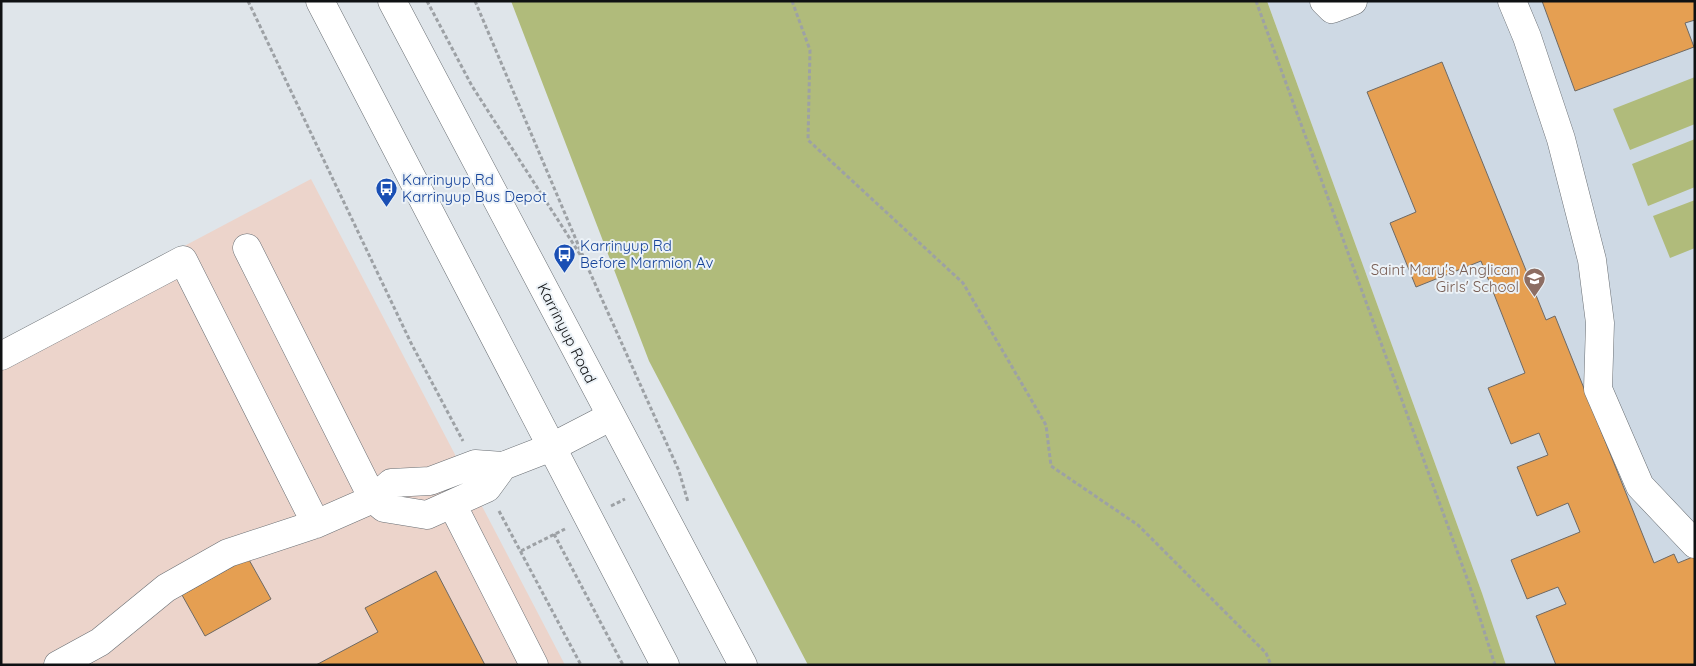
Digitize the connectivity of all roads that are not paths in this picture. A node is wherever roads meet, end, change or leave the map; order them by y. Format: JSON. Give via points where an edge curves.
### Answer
{"nodes":[{"id":1,"x":320,"y":1,"type":"edge"},
{"id":2,"x":392,"y":1,"type":"edge"},
{"id":3,"x":1324,"y":1,"type":"edge"},
{"id":4,"x":1353,"y":1,"type":"edge"},
{"id":5,"x":1512,"y":1,"type":"edge"},
{"id":6,"x":247,"y":248,"type":"dead end"},
{"id":7,"x":1,"y":356,"type":"edge"},
{"id":8,"x":610,"y":417,"type":"junction"},
{"id":9,"x":552,"y":447,"type":"junction"},
{"id":10,"x":495,"y":477,"type":"junction"},
{"id":11,"x":373,"y":499,"type":"junction"},
{"id":12,"x":452,"y":504,"type":"junction"},
{"id":13,"x":316,"y":524,"type":"junction"},
{"id":14,"x":1695,"y":544,"type":"edge"},
{"id":15,"x":86,"y":658,"type":"edge"},
{"id":16,"x":58,"y":665,"type":"edge"},
{"id":17,"x":534,"y":665,"type":"edge"},
{"id":18,"x":664,"y":665,"type":"edge"},
{"id":19,"x":743,"y":665,"type":"edge"}],
"edges":[{"from":1,"to":9,"type":"main road"},
{"from":2,"to":8,"type":"main road","name":"Karrinyup Road"},
{"from":3,"to":4,"type":"main road","via":[[1332,9]]},
{"from":5,"to":14,"type":"main road","via":[[1561,139],[1592,260],[1600,323],[1598,389],[1640,486]]},
{"from":6,"to":11,"type":"main road"},
{"from":7,"to":13,"type":"main road","via":[[184,260]]},
{"from":8,"to":9,"type":"main road"},
{"from":8,"to":19,"type":"main road","name":"Karrinyup Road"},
{"from":9,"to":10,"type":"main road"},
{"from":9,"to":18,"type":"main road"},
{"from":10,"to":11,"type":"main road","via":[[475,464],[430,481],[391,483]]},
{"from":10,"to":12,"type":"main road"},
{"from":11,"to":12,"type":"main road","via":[[384,508],[427,515]]},
{"from":11,"to":13,"type":"main road"},
{"from":12,"to":17,"type":"main road"},
{"from":13,"to":15,"type":"main road","via":[[228,553],[166,588],[100,642]]},
{"from":15,"to":16,"type":"main road"}]}
